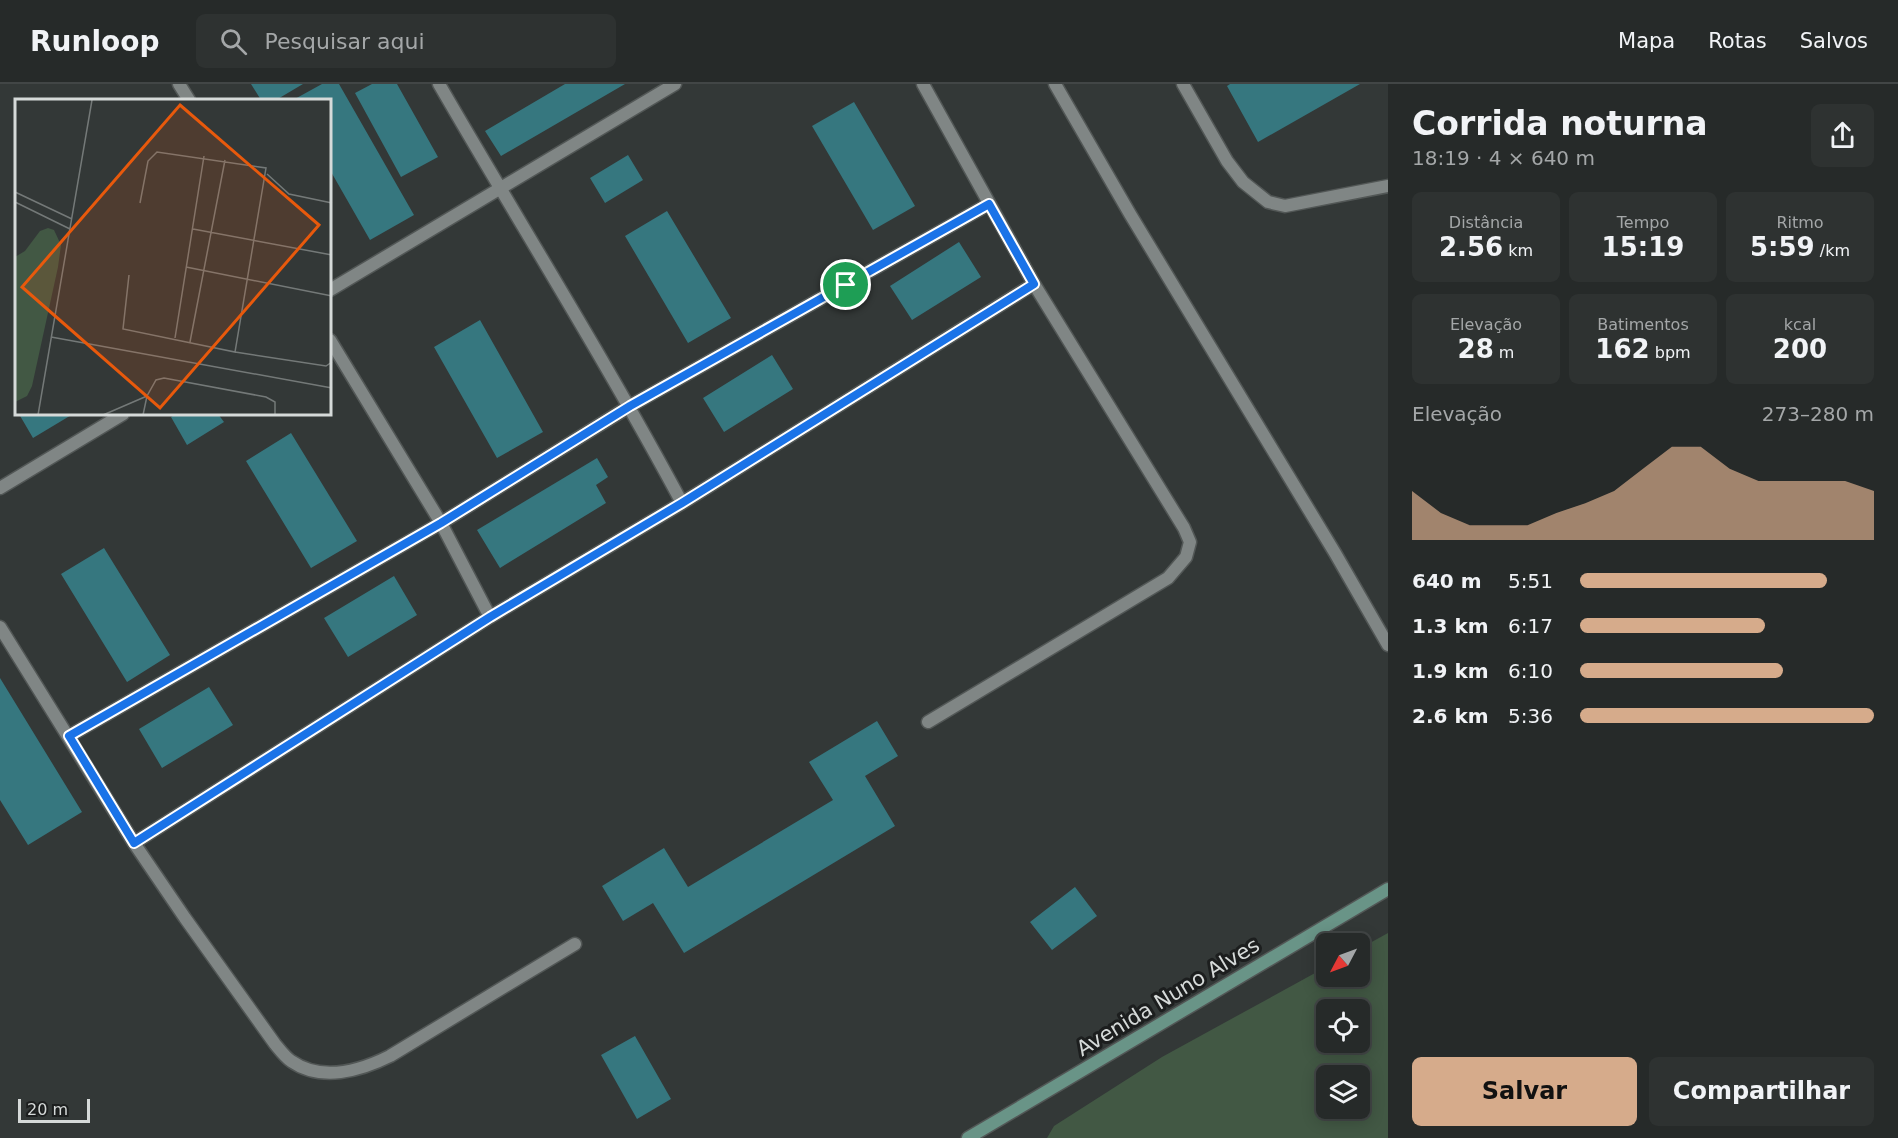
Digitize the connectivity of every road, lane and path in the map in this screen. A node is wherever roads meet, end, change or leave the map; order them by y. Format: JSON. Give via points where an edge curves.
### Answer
{"nodes":[{"id":1,"x":180,"y":84,"type":"edge"},
{"id":2,"x":439,"y":84,"type":"edge"},
{"id":3,"x":675,"y":84,"type":"edge"},
{"id":4,"x":923,"y":84,"type":"edge"},
{"id":5,"x":1055,"y":84,"type":"edge"},
{"id":6,"x":1183,"y":84,"type":"edge"},
{"id":7,"x":188,"y":99,"type":"edge"},
{"id":8,"x":1388,"y":186,"type":"edge"},
{"id":9,"x":500,"y":189,"type":"junction"},
{"id":10,"x":989,"y":204,"type":"junction"},
{"id":11,"x":1034,"y":284,"type":"junction"},
{"id":12,"x":332,"y":289,"type":"edge"},
{"id":13,"x":332,"y":343,"type":"edge"},
{"id":14,"x":630,"y":406,"type":"junction"},
{"id":15,"x":120,"y":416,"type":"edge"},
{"id":16,"x":0,"y":488,"type":"edge"},
{"id":17,"x":682,"y":503,"type":"junction"},
{"id":18,"x":441,"y":523,"type":"junction"},
{"id":19,"x":490,"y":617,"type":"junction"},
{"id":20,"x":0,"y":627,"type":"edge"},
{"id":21,"x":1388,"y":645,"type":"edge"},
{"id":22,"x":928,"y":722,"type":"dead end"},
{"id":23,"x":69,"y":736,"type":"junction"},
{"id":24,"x":134,"y":843,"type":"junction"},
{"id":25,"x":1388,"y":889,"type":"edge"},
{"id":26,"x":575,"y":944,"type":"dead end"},
{"id":27,"x":968,"y":1138,"type":"edge"}],
"edges":[{"from":1,"to":7,"type":"street"},
{"from":2,"to":9,"type":"street"},
{"from":3,"to":9,"type":"street"},
{"from":4,"to":10,"type":"street"},
{"from":5,"to":21,"type":"street"},
{"from":6,"to":8,"type":"street","via":[[1227,161],[1268,202],[1285,206]]},
{"from":9,"to":12,"type":"street"},
{"from":9,"to":14,"type":"street"},
{"from":10,"to":11,"type":"street"},
{"from":10,"to":14,"type":"street"},
{"from":11,"to":17,"type":"street"},
{"from":11,"to":22,"type":"street","via":[[1190,542],[1186,557],[1168,578]]},
{"from":13,"to":18,"type":"street"},
{"from":14,"to":17,"type":"street"},
{"from":14,"to":18,"type":"street"},
{"from":15,"to":16,"type":"street"},
{"from":17,"to":19,"type":"street"},
{"from":18,"to":19,"type":"street"},
{"from":18,"to":23,"type":"street"},
{"from":19,"to":24,"type":"street"},
{"from":20,"to":23,"type":"street"},
{"from":23,"to":24,"type":"street"},
{"from":24,"to":26,"type":"street","via":[[275,1044],[289,1060],[307,1070],[343,1072],[367,1067]]},
{"from":25,"to":27,"type":"street","name":"Avenida Nuno Alves"}]}
